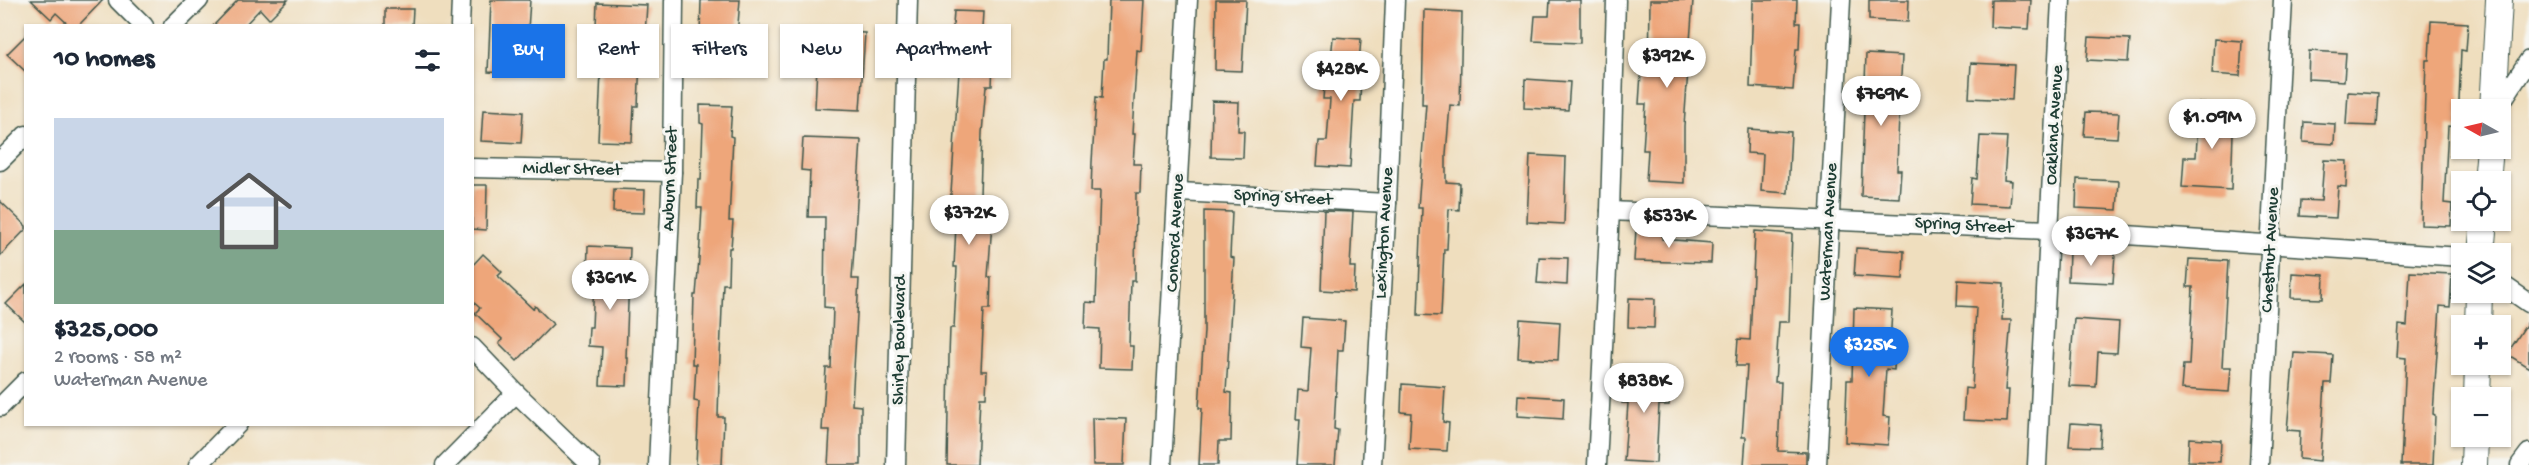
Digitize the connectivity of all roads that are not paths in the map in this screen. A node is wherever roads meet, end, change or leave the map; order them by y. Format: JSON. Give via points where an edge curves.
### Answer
{"nodes":[{"id":1,"x":118,"y":0,"type":"edge"},
{"id":2,"x":199,"y":0,"type":"edge"},
{"id":3,"x":461,"y":0,"type":"edge"},
{"id":4,"x":674,"y":0,"type":"edge"},
{"id":5,"x":908,"y":0,"type":"edge"},
{"id":6,"x":1188,"y":0,"type":"edge"},
{"id":7,"x":1395,"y":0,"type":"edge"},
{"id":8,"x":1616,"y":0,"type":"edge"},
{"id":9,"x":1841,"y":0,"type":"edge"},
{"id":10,"x":2061,"y":0,"type":"edge"},
{"id":11,"x":2283,"y":0,"type":"edge"},
{"id":12,"x":2499,"y":0,"type":"edge"},
{"id":13,"x":142,"y":24,"type":"edge"},
{"id":14,"x":175,"y":24,"type":"edge"},
{"id":15,"x":460,"y":24,"type":"edge"},
{"id":16,"x":2529,"y":60,"type":"edge"},
{"id":17,"x":2494,"y":99,"type":"edge"},
{"id":18,"x":2502,"y":99,"type":"edge"},
{"id":19,"x":24,"y":137,"type":"edge"},
{"id":20,"x":0,"y":161,"type":"edge"},
{"id":21,"x":474,"y":168,"type":"edge"},
{"id":22,"x":672,"y":172,"type":"junction"},
{"id":23,"x":1179,"y":192,"type":"junction"},
{"id":24,"x":1387,"y":203,"type":"junction"},
{"id":25,"x":1610,"y":211,"type":"junction"},
{"id":26,"x":1830,"y":220,"type":"junction"},
{"id":27,"x":2049,"y":230,"type":"junction"},
{"id":28,"x":2270,"y":245,"type":"junction"},
{"id":29,"x":2451,"y":256,"type":"edge"},
{"id":30,"x":2511,"y":291,"type":"edge"},
{"id":31,"x":2529,"y":303,"type":"edge"},
{"id":32,"x":474,"y":349,"type":"edge"},
{"id":33,"x":24,"y":383,"type":"edge"},
{"id":34,"x":516,"y":393,"type":"junction"},
{"id":35,"x":0,"y":407,"type":"edge"},
{"id":36,"x":236,"y":426,"type":"edge"},
{"id":37,"x":2475,"y":447,"type":"edge"},
{"id":38,"x":2529,"y":453,"type":"edge"},
{"id":39,"x":198,"y":465,"type":"edge"},
{"id":40,"x":445,"y":465,"type":"edge"},
{"id":41,"x":591,"y":465,"type":"edge"},
{"id":42,"x":658,"y":465,"type":"edge"},
{"id":43,"x":896,"y":465,"type":"edge"},
{"id":44,"x":1162,"y":465,"type":"edge"},
{"id":45,"x":1372,"y":465,"type":"edge"},
{"id":46,"x":1597,"y":465,"type":"edge"},
{"id":47,"x":1817,"y":465,"type":"edge"},
{"id":48,"x":2037,"y":465,"type":"edge"},
{"id":49,"x":2259,"y":465,"type":"edge"},
{"id":50,"x":2474,"y":465,"type":"edge"},
{"id":51,"x":2520,"y":465,"type":"edge"}],
"edges":[{"from":1,"to":13,"type":"street"},
{"from":2,"to":14,"type":"street"},
{"from":3,"to":15,"type":"street"},
{"from":4,"to":22,"type":"street","name":"Auburn Street"},
{"from":5,"to":43,"type":"street","name":"Shirley Boulevard"},
{"from":6,"to":23,"type":"street","name":"Concord Avenue"},
{"from":7,"to":24,"type":"street","name":"Lexington Avenue"},
{"from":8,"to":25,"type":"street"},
{"from":9,"to":26,"type":"street","name":"Waterman Avenue"},
{"from":10,"to":27,"type":"street","name":"Oakland Avenue"},
{"from":11,"to":28,"type":"street","name":"Chestnut Avenue"},
{"from":12,"to":17,"type":"street"},
{"from":16,"to":18,"type":"street"},
{"from":19,"to":20,"type":"street"},
{"from":21,"to":22,"type":"street","name":"Midler Street"},
{"from":22,"to":42,"type":"street","name":"Auburn Street"},
{"from":23,"to":24,"type":"street","name":"Spring Street"},
{"from":23,"to":44,"type":"street","name":"Concord Avenue"},
{"from":24,"to":45,"type":"street","name":"Lexington Avenue"},
{"from":25,"to":26,"type":"street","name":"Spring Street"},
{"from":25,"to":46,"type":"street"},
{"from":26,"to":27,"type":"street","name":"Spring Street"},
{"from":26,"to":47,"type":"street","name":"Waterman Avenue"},
{"from":27,"to":28,"type":"street","name":"Spring Street"},
{"from":27,"to":48,"type":"street","name":"Oakland Avenue"},
{"from":28,"to":29,"type":"street","name":"Spring Street"},
{"from":28,"to":49,"type":"street","name":"Chestnut Avenue"},
{"from":30,"to":31,"type":"street"},
{"from":32,"to":34,"type":"street"},
{"from":33,"to":35,"type":"street"},
{"from":34,"to":40,"type":"street"},
{"from":34,"to":41,"type":"street"},
{"from":36,"to":39,"type":"street"},
{"from":37,"to":50,"type":"street"},
{"from":38,"to":51,"type":"street"}]}
